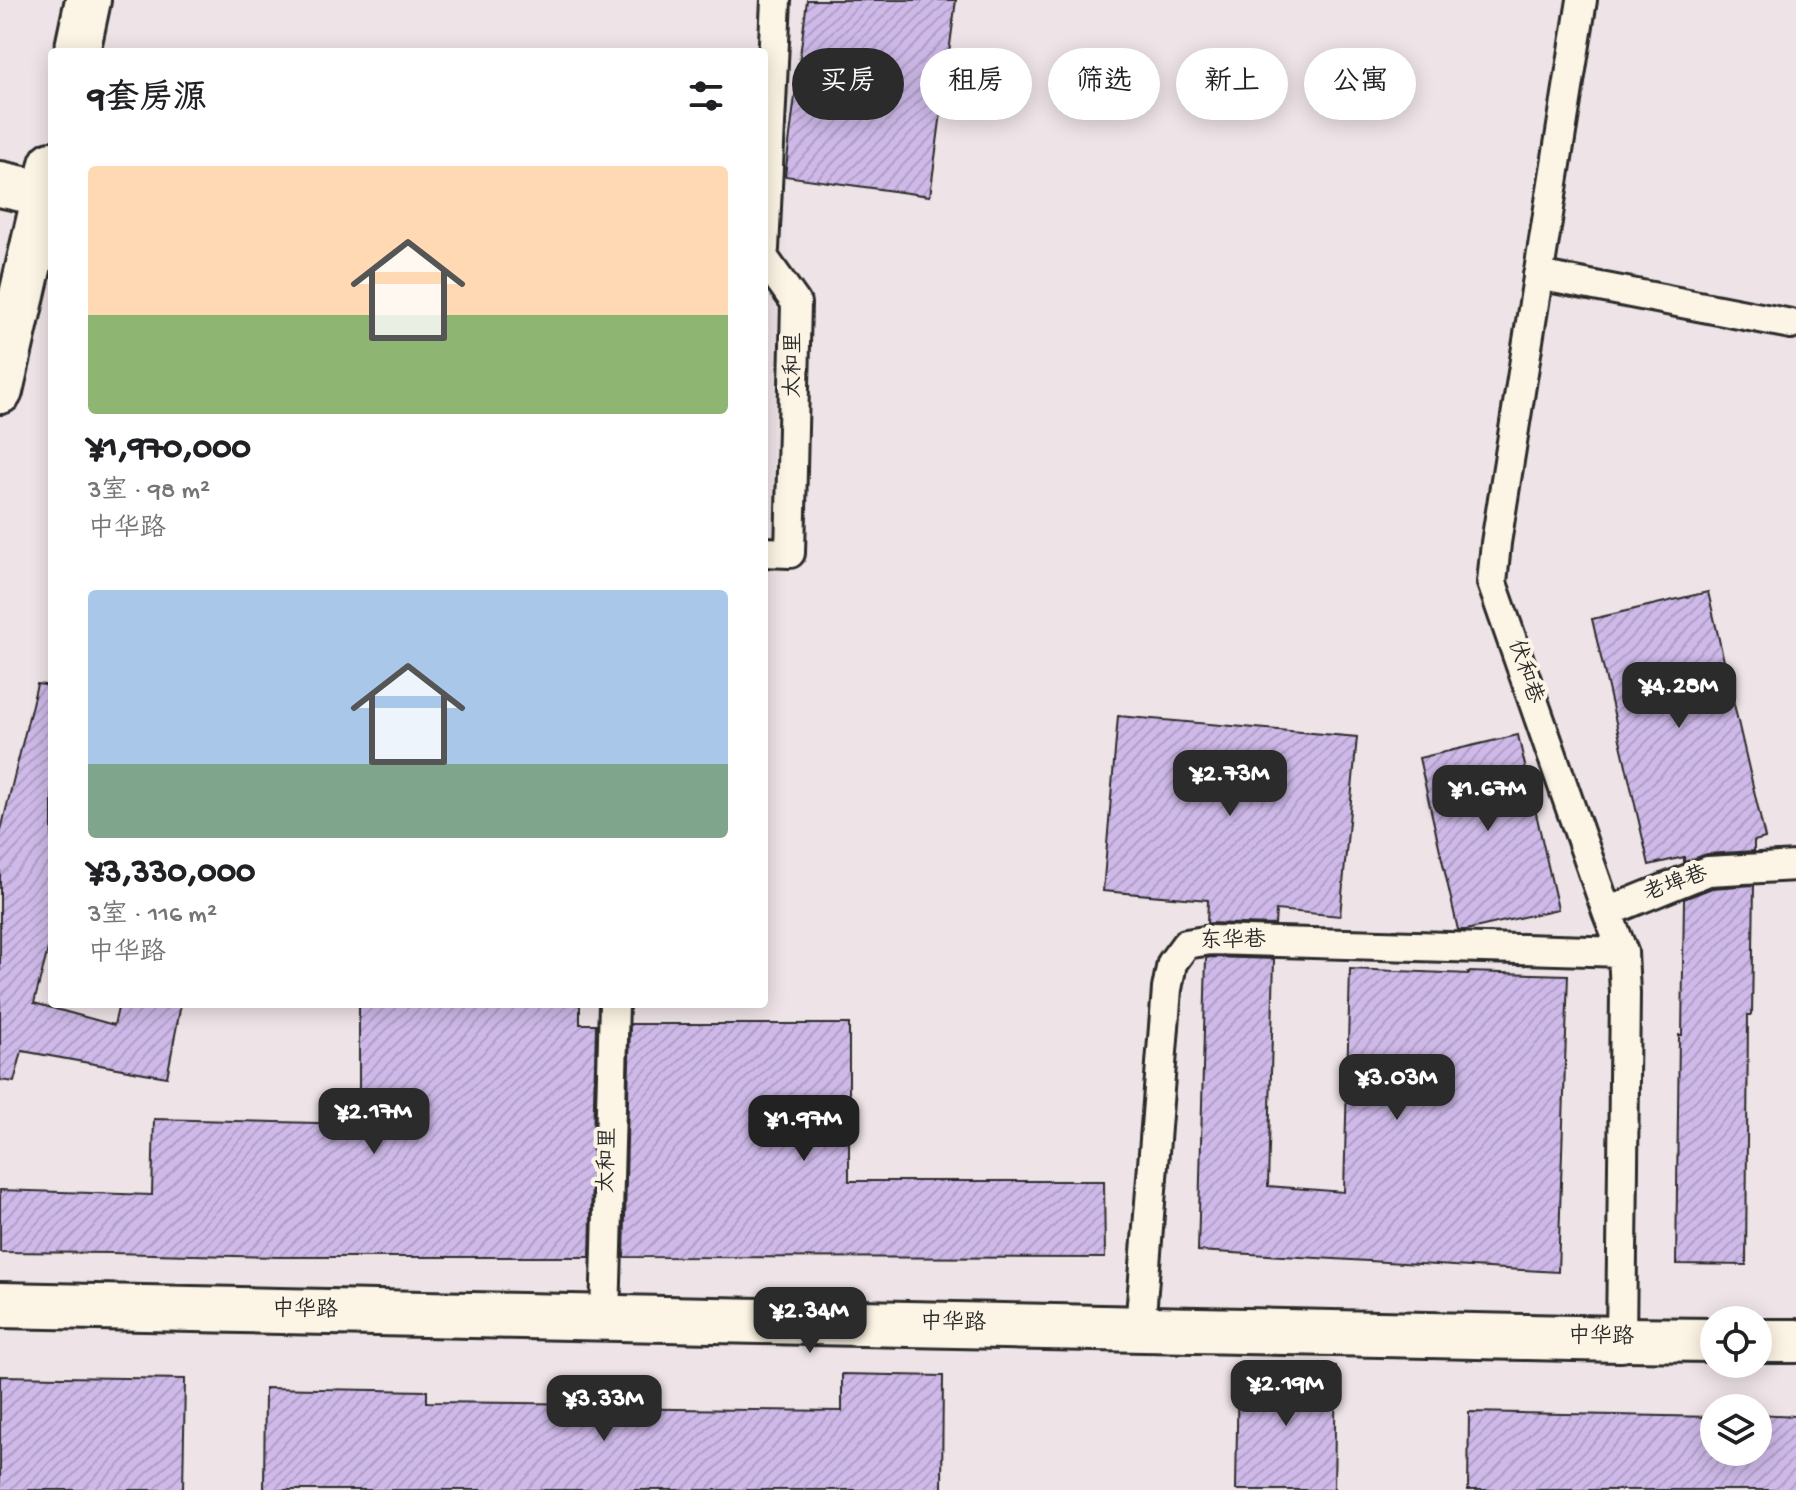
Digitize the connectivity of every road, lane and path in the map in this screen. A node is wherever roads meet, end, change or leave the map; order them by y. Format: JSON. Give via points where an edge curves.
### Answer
{"nodes":[{"id":1,"x":88,"y":0,"type":"edge"},
{"id":2,"x":776,"y":0,"type":"edge"},
{"id":3,"x":1582,"y":0,"type":"edge"},
{"id":4,"x":78,"y":48,"type":"edge"},
{"id":5,"x":768,"y":166,"type":"edge"},
{"id":6,"x":48,"y":179,"type":"edge"},
{"id":7,"x":48,"y":183,"type":"edge"},
{"id":8,"x":0,"y":184,"type":"edge"},
{"id":9,"x":768,"y":264,"type":"edge"},
{"id":10,"x":1538,"y":275,"type":"junction"},
{"id":11,"x":1791,"y":324,"type":"dead end"},
{"id":12,"x":0,"y":391,"type":"edge"},
{"id":13,"x":768,"y":552,"type":"edge"},
{"id":14,"x":1796,"y":866,"type":"edge"},
{"id":15,"x":1607,"y":912,"type":"junction"},
{"id":16,"x":1623,"y":952,"type":"junction"},
{"id":17,"x":614,"y":1008,"type":"edge"},
{"id":18,"x":0,"y":1305,"type":"edge"},
{"id":19,"x":605,"y":1317,"type":"junction"},
{"id":20,"x":1140,"y":1328,"type":"junction"},
{"id":21,"x":1621,"y":1339,"type":"junction"},
{"id":22,"x":1700,"y":1340,"type":"edge"},
{"id":23,"x":1772,"y":1341,"type":"edge"},
{"id":24,"x":1796,"y":1341,"type":"edge"}],
"edges":[{"from":1,"to":4,"type":"street"},
{"from":2,"to":5,"type":"lane"},
{"from":3,"to":10,"type":"lane","name":"伏和巷"},
{"from":6,"to":8,"type":"street"},
{"from":7,"to":12,"type":"street"},
{"from":9,"to":13,"type":"lane","name":"太和里","via":[[796,303],[790,553]]},
{"from":10,"to":11,"type":"lane"},
{"from":10,"to":15,"type":"lane","name":"伏和巷","via":[[1492,583]]},
{"from":14,"to":15,"type":"lane","name":"老埠巷","via":[[1708,871]]},
{"from":15,"to":16,"type":"lane","name":"伏和巷"},
{"from":16,"to":20,"type":"lane","name":"东华巷","via":[[1211,940],[1186,944],[1172,963],[1167,989]]},
{"from":16,"to":21,"type":"lane","name":"伏和巷"},
{"from":17,"to":19,"type":"lane","name":"太和里"},
{"from":18,"to":19,"type":"street","name":"中华路"},
{"from":19,"to":20,"type":"street","name":"中华路"},
{"from":20,"to":21,"type":"street","name":"中华路"},
{"from":21,"to":22,"type":"street","name":"中华路"},
{"from":23,"to":24,"type":"street"}]}
